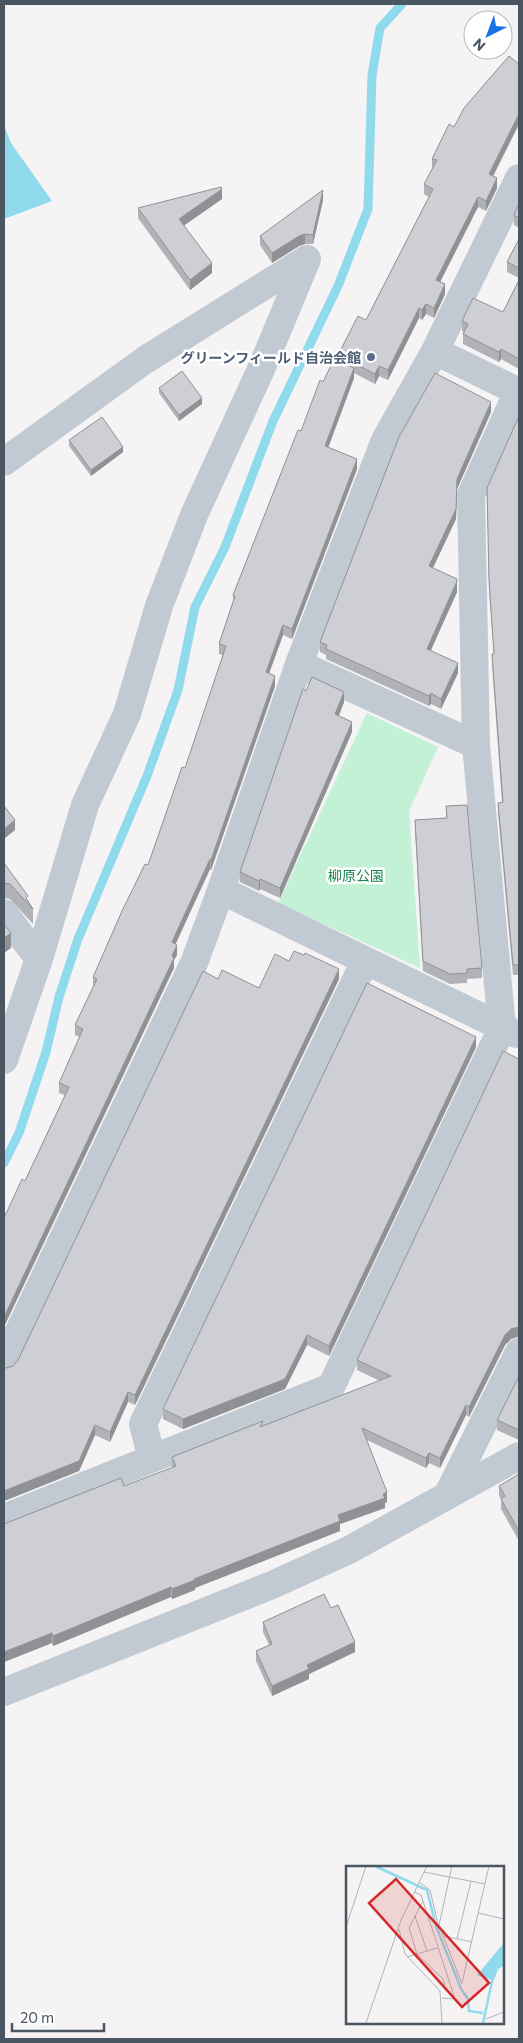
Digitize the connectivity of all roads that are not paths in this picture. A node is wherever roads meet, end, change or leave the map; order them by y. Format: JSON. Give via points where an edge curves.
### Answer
{"nodes":[{"id":1,"x":519,"y":178,"type":"edge"},
{"id":2,"x":435,"y":351,"type":"junction"},
{"id":3,"x":519,"y":392,"type":"edge"},
{"id":4,"x":4,"y":462,"type":"edge"},
{"id":5,"x":299,"y":664,"type":"junction"},
{"id":6,"x":476,"y":745,"type":"junction"},
{"id":7,"x":221,"y":890,"type":"junction"},
{"id":8,"x":4,"y":913,"type":"edge"},
{"id":9,"x":39,"y":959,"type":"junction"},
{"id":10,"x":365,"y":961,"type":"junction"},
{"id":11,"x":511,"y":1032,"type":"edge"},
{"id":12,"x":4,"y":1060,"type":"edge"},
{"id":13,"x":519,"y":1352,"type":"edge"},
{"id":14,"x":4,"y":1363,"type":"edge"},
{"id":15,"x":519,"y":1456,"type":"edge"},
{"id":16,"x":152,"y":1459,"type":"junction"},
{"id":17,"x":447,"y":1496,"type":"junction"},
{"id":18,"x":4,"y":1518,"type":"edge"},
{"id":19,"x":4,"y":1692,"type":"edge"}],
"edges":[{"from":1,"to":2,"type":"street"},
{"from":2,"to":3,"type":"street"},
{"from":2,"to":5,"type":"street","via":[[385,440]]},
{"from":3,"to":6,"type":"street","via":[[471,495]]},
{"from":4,"to":9,"type":"street","via":[[145,360],[307,259],[194,515],[159,606],[127,714],[85,805]]},
{"from":5,"to":6,"type":"street"},
{"from":5,"to":7,"type":"street"},
{"from":6,"to":11,"type":"street"},
{"from":7,"to":10,"type":"street"},
{"from":7,"to":14,"type":"street","via":[[194,963]]},
{"from":8,"to":9,"type":"street"},
{"from":9,"to":12,"type":"street"},
{"from":10,"to":11,"type":"street"},
{"from":10,"to":16,"type":"street","via":[[143,1424]]},
{"from":11,"to":16,"type":"street","via":[[331,1387]]},
{"from":13,"to":17,"type":"street"},
{"from":15,"to":17,"type":"street"},
{"from":16,"to":18,"type":"street"},
{"from":17,"to":19,"type":"street","via":[[349,1550],[272,1585]]}]}
